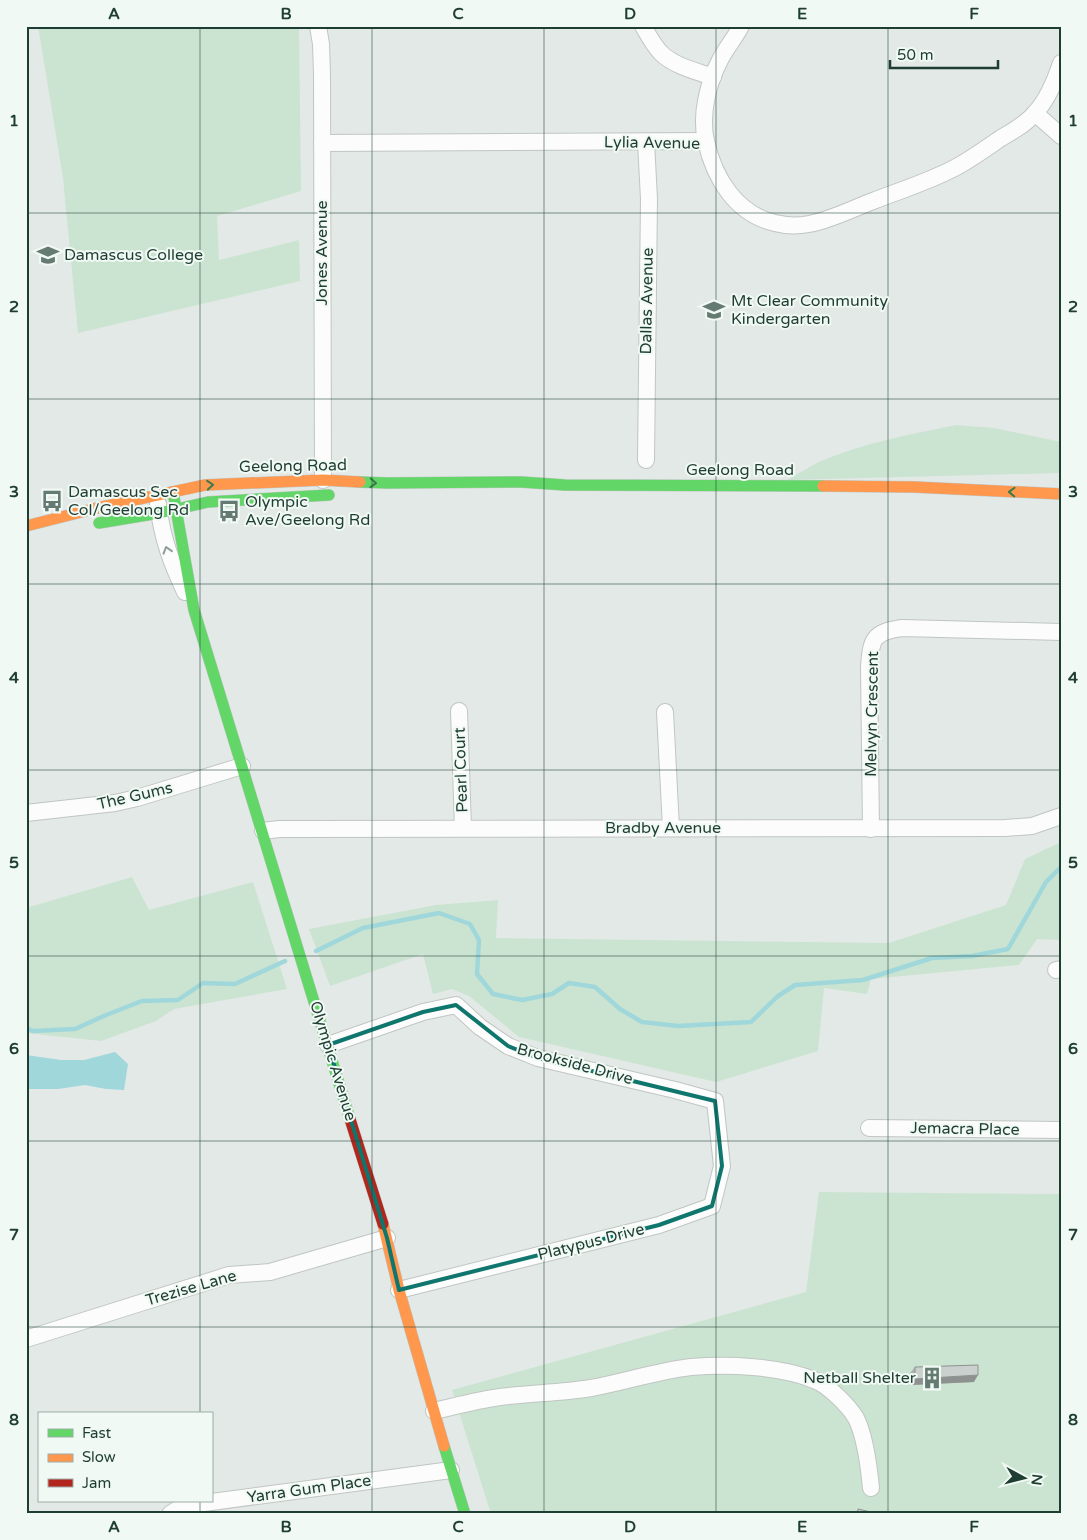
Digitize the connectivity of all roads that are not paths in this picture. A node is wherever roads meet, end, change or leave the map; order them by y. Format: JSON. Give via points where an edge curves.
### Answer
{"nodes":[{"id":1,"x":318,"y":26,"type":"edge"},
{"id":2,"x":643,"y":26,"type":"edge"},
{"id":3,"x":741,"y":26,"type":"edge"},
{"id":4,"x":1061,"y":63,"type":"edge"},
{"id":5,"x":712,"y":77,"type":"junction"},
{"id":6,"x":1038,"y":109,"type":"junction"},
{"id":7,"x":1061,"y":122,"type":"edge"},
{"id":8,"x":1061,"y":136,"type":"edge"},
{"id":9,"x":706,"y":141,"type":"junction"},
{"id":10,"x":646,"y":142,"type":"junction"},
{"id":11,"x":322,"y":143,"type":"junction"},
{"id":12,"x":646,"y":460,"type":"dead end"},
{"id":13,"x":1023,"y":481,"type":"dead end"},
{"id":14,"x":565,"y":485,"type":"junction"},
{"id":15,"x":323,"y":487,"type":"junction"},
{"id":16,"x":914,"y":487,"type":"junction"},
{"id":17,"x":173,"y":492,"type":"junction"},
{"id":18,"x":456,"y":494,"type":"dead end"},
{"id":19,"x":1061,"y":494,"type":"edge"},
{"id":20,"x":341,"y":495,"type":"dead end"},
{"id":21,"x":157,"y":496,"type":"junction"},
{"id":22,"x":176,"y":509,"type":"junction"},
{"id":23,"x":159,"y":513,"type":"junction"},
{"id":24,"x":26,"y":526,"type":"edge"},
{"id":25,"x":87,"y":526,"type":"dead end"},
{"id":26,"x":194,"y":610,"type":"junction"},
{"id":27,"x":1061,"y":632,"type":"edge"},
{"id":28,"x":460,"y":711,"type":"dead end"},
{"id":29,"x":665,"y":712,"type":"dead end"},
{"id":30,"x":242,"y":766,"type":"junction"},
{"id":31,"x":26,"y":813,"type":"edge"},
{"id":32,"x":1061,"y":816,"type":"edge"},
{"id":33,"x":463,"y":828,"type":"junction"},
{"id":34,"x":671,"y":828,"type":"junction"},
{"id":35,"x":871,"y":829,"type":"junction"},
{"id":36,"x":263,"y":831,"type":"junction"},
{"id":37,"x":328,"y":1045,"type":"junction"},
{"id":38,"x":869,"y":1128,"type":"dead end"},
{"id":39,"x":1061,"y":1130,"type":"edge"},
{"id":40,"x":719,"y":1136,"type":"joint"},
{"id":41,"x":387,"y":1238,"type":"junction"},
{"id":42,"x":399,"y":1290,"type":"junction"},
{"id":43,"x":26,"y":1338,"type":"edge"},
{"id":44,"x":434,"y":1411,"type":"junction"},
{"id":45,"x":451,"y":1470,"type":"junction"},
{"id":46,"x":871,"y":1488,"type":"dead end"},
{"id":47,"x":211,"y":1502,"type":"edge"},
{"id":48,"x":212,"y":1502,"type":"edge"},
{"id":49,"x":170,"y":1514,"type":"edge"},
{"id":50,"x":466,"y":1514,"type":"edge"}],
"edges":[{"from":1,"to":11,"type":"street","name":"Jones Avenue"},
{"from":2,"to":5,"type":"street","via":[[667,58]]},
{"from":3,"to":5,"type":"street"},
{"from":4,"to":6,"type":"street","name":"Lylia Avenue"},
{"from":5,"to":9,"type":"street","via":[[705,110]]},
{"from":6,"to":7,"type":"street"},
{"from":6,"to":8,"type":"street"},
{"from":6,"to":9,"type":"street","name":"Lylia Avenue","via":[[1026,121],[959,166],[831,218],[801,225],[766,220],[742,207],[717,175]]},
{"from":9,"to":10,"type":"street","name":"Lylia Avenue"},
{"from":10,"to":11,"type":"street","name":"Lylia Avenue"},
{"from":10,"to":12,"type":"street","name":"Dallas Avenue","via":[[649,200]]},
{"from":11,"to":15,"type":"street","name":"Jones Avenue"},
{"from":13,"to":16,"type":"main road","name":"Geelong Road"},
{"from":15,"to":14,"type":"main road","name":"Geelong Road","one_way":true,"via":[[521,482]]},
{"from":14,"to":16,"type":"main road","name":"Geelong Road"},
{"from":14,"to":18,"type":"main road","name":"Geelong Road"},
{"from":17,"to":15,"type":"main road","name":"Geelong Road","one_way":true,"via":[[205,485]]},
{"from":15,"to":20,"type":"main road","name":"Geelong Road"},
{"from":15,"to":22,"type":"main road","name":"Geelong Road"},
{"from":19,"to":16,"type":"main road","name":"Geelong Road","one_way":true},
{"from":17,"to":21,"type":"main road","name":"Geelong Road"},
{"from":17,"to":22,"type":"main road","name":"Olympic Avenue"},
{"from":21,"to":23,"type":"street","name":"Olympic Avenue"},
{"from":21,"to":24,"type":"main road","name":"Geelong Road"},
{"from":22,"to":23,"type":"main road","name":"Geelong Road"},
{"from":22,"to":26,"type":"main road","name":"Olympic Avenue"},
{"from":23,"to":25,"type":"main road","name":"Geelong Road"},
{"from":26,"to":23,"type":"street","name":"Olympic Avenue","one_way":true,"via":[[172,563]]},
{"from":26,"to":30,"type":"main road","name":"Olympic Avenue"},
{"from":27,"to":35,"type":"street","name":"Melvyn Crescent","via":[[902,628],[888,630],[876,637],[870,650],[869,667]]},
{"from":28,"to":33,"type":"street","name":"Pearl Court"},
{"from":29,"to":34,"type":"street"},
{"from":30,"to":31,"type":"street","name":"The Gums","via":[[115,803]]},
{"from":30,"to":36,"type":"main road","name":"Olympic Avenue"},
{"from":32,"to":35,"type":"street","name":"Bradby Avenue","via":[[1032,826],[1005,828]]},
{"from":33,"to":34,"type":"street","name":"Bradby Avenue"},
{"from":33,"to":36,"type":"street","name":"Bradby Avenue"},
{"from":34,"to":35,"type":"street","name":"Bradby Avenue"},
{"from":36,"to":37,"type":"main road","name":"Olympic Avenue"},
{"from":37,"to":40,"type":"street","name":"Brookside Drive","via":[[422,1012],[456,1005],[508,1046],[538,1058],[715,1101]]},
{"from":37,"to":41,"type":"main road","name":"Olympic Avenue"},
{"from":38,"to":39,"type":"street","name":"Jemacra Place"},
{"from":40,"to":42,"type":"street","name":"Platypus Drive","via":[[722,1166],[712,1206],[658,1224]]},
{"from":41,"to":42,"type":"main road","name":"Olympic Avenue"},
{"from":41,"to":43,"type":"street","name":"Trezise Lane","via":[[270,1272],[229,1275]]},
{"from":42,"to":44,"type":"main road","name":"Olympic Avenue"},
{"from":44,"to":45,"type":"main road","name":"Olympic Avenue"},
{"from":44,"to":46,"type":"street","via":[[498,1397],[589,1388],[691,1367],[731,1366],[792,1373],[816,1380],[838,1396],[856,1418],[866,1447]]},
{"from":45,"to":48,"type":"street","name":"Yarra Gum Place"},
{"from":45,"to":50,"type":"main road","name":"Olympic Avenue"},
{"from":47,"to":49,"type":"street","name":"Yarra Gum Place","via":[[181,1507]]}]}
